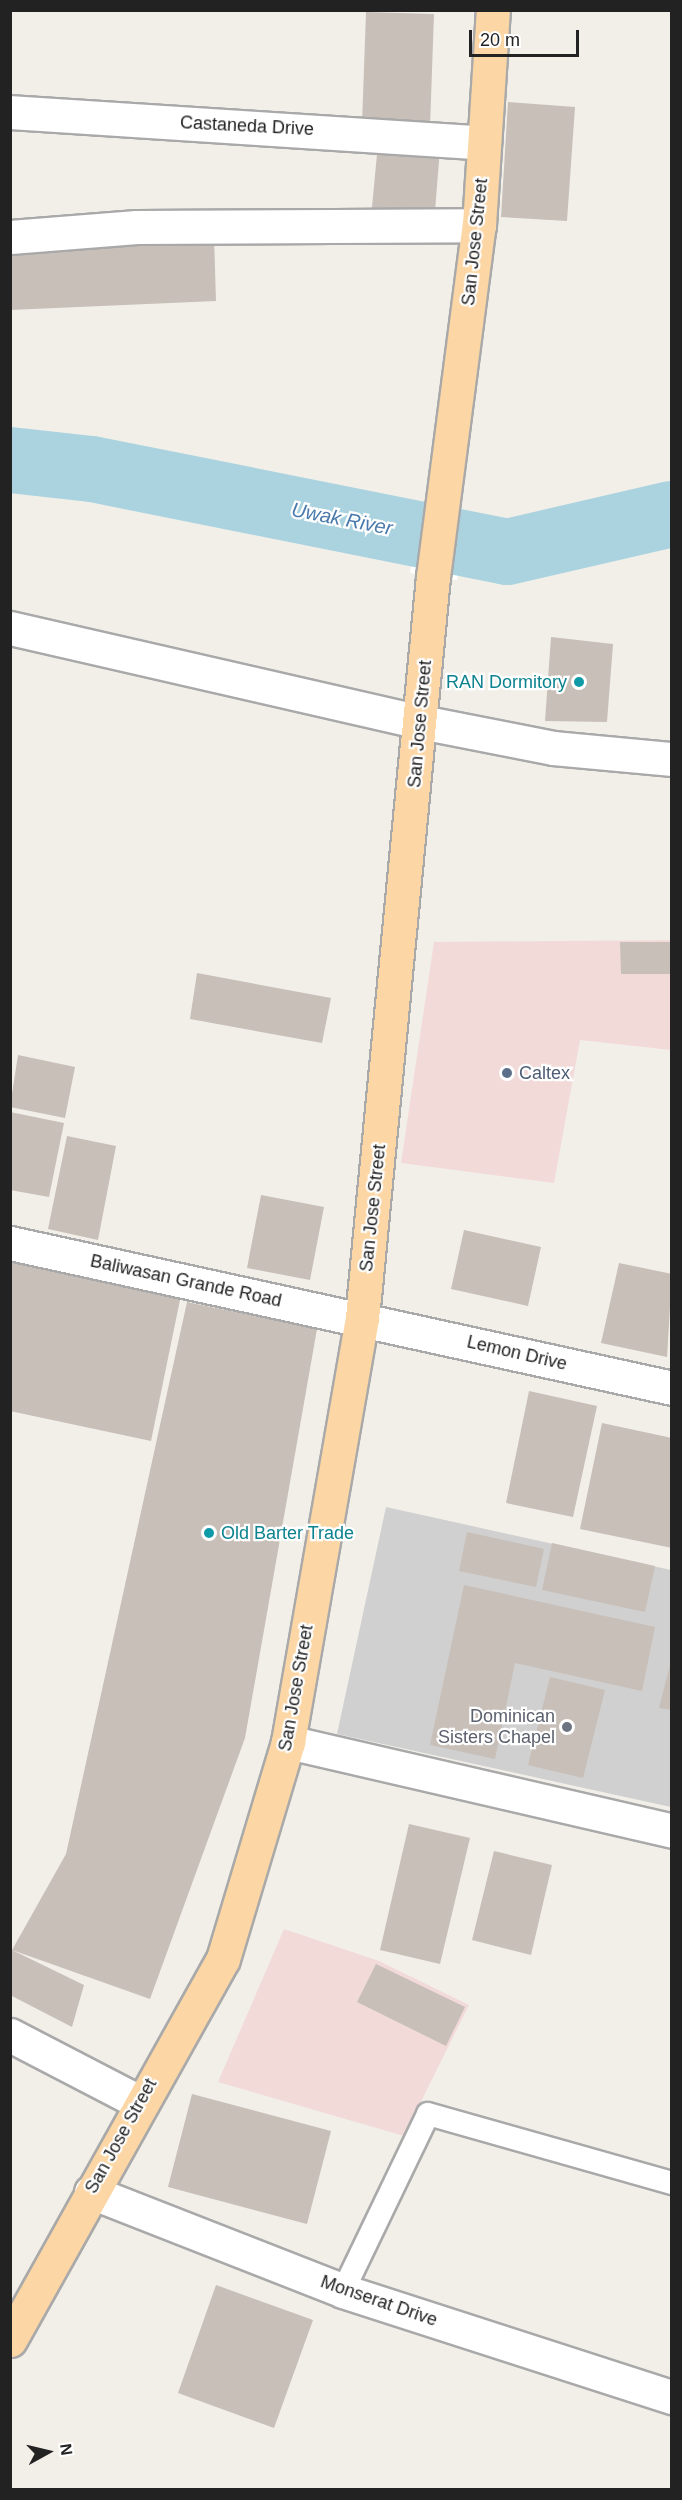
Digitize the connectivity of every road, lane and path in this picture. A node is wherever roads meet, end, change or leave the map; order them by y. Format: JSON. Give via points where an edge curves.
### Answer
{"nodes":[{"id":1,"x":493,"y":10,"type":"edge"},
{"id":2,"x":10,"y":112,"type":"edge"},
{"id":3,"x":484,"y":143,"type":"junction"},
{"id":4,"x":478,"y":225,"type":"junction"},
{"id":5,"x":10,"y":237,"type":"edge"},
{"id":6,"x":10,"y":628,"type":"edge"},
{"id":7,"x":421,"y":722,"type":"junction"},
{"id":8,"x":672,"y":759,"type":"edge"},
{"id":9,"x":10,"y":1243,"type":"edge"},
{"id":10,"x":362,"y":1318,"type":"junction"},
{"id":11,"x":672,"y":1388,"type":"edge"},
{"id":12,"x":288,"y":1742,"type":"junction"},
{"id":13,"x":672,"y":1831,"type":"edge"},
{"id":14,"x":10,"y":2035,"type":"edge"},
{"id":15,"x":139,"y":2102,"type":"junction"},
{"id":16,"x":672,"y":2183,"type":"edge"},
{"id":17,"x":91,"y":2192,"type":"junction"},
{"id":18,"x":343,"y":2291,"type":"junction"},
{"id":19,"x":10,"y":2340,"type":"edge"},
{"id":20,"x":672,"y":2397,"type":"edge"}],
"edges":[{"from":1,"to":3,"type":"main road","name":"San Jose Street"},
{"from":2,"to":3,"type":"street","name":"Castaneda Drive"},
{"from":3,"to":4,"type":"main road","name":"San Jose Street"},
{"from":4,"to":5,"type":"street","via":[[148,227]]},
{"from":4,"to":7,"type":"main road","name":"San Jose Street","via":[[433,577]]},
{"from":6,"to":7,"type":"street"},
{"from":7,"to":8,"type":"street","via":[[553,748]]},
{"from":7,"to":10,"type":"main road","name":"San Jose Street"},
{"from":9,"to":10,"type":"street","name":"Baliwasan Grande Road"},
{"from":10,"to":11,"type":"street","name":"Lemon Drive"},
{"from":10,"to":12,"type":"main road","name":"San Jose Street"},
{"from":12,"to":13,"type":"street"},
{"from":12,"to":15,"type":"main road","name":"San Jose Street","via":[[223,1959]]},
{"from":14,"to":15,"type":"street"},
{"from":15,"to":17,"type":"main road","name":"San Jose Street"},
{"from":16,"to":18,"type":"lane","via":[[428,2114]]},
{"from":17,"to":18,"type":"street","name":"Monserat Drive"},
{"from":17,"to":19,"type":"main road","name":"San Jose Street"},
{"from":18,"to":20,"type":"street","name":"Monserat Drive"}]}
